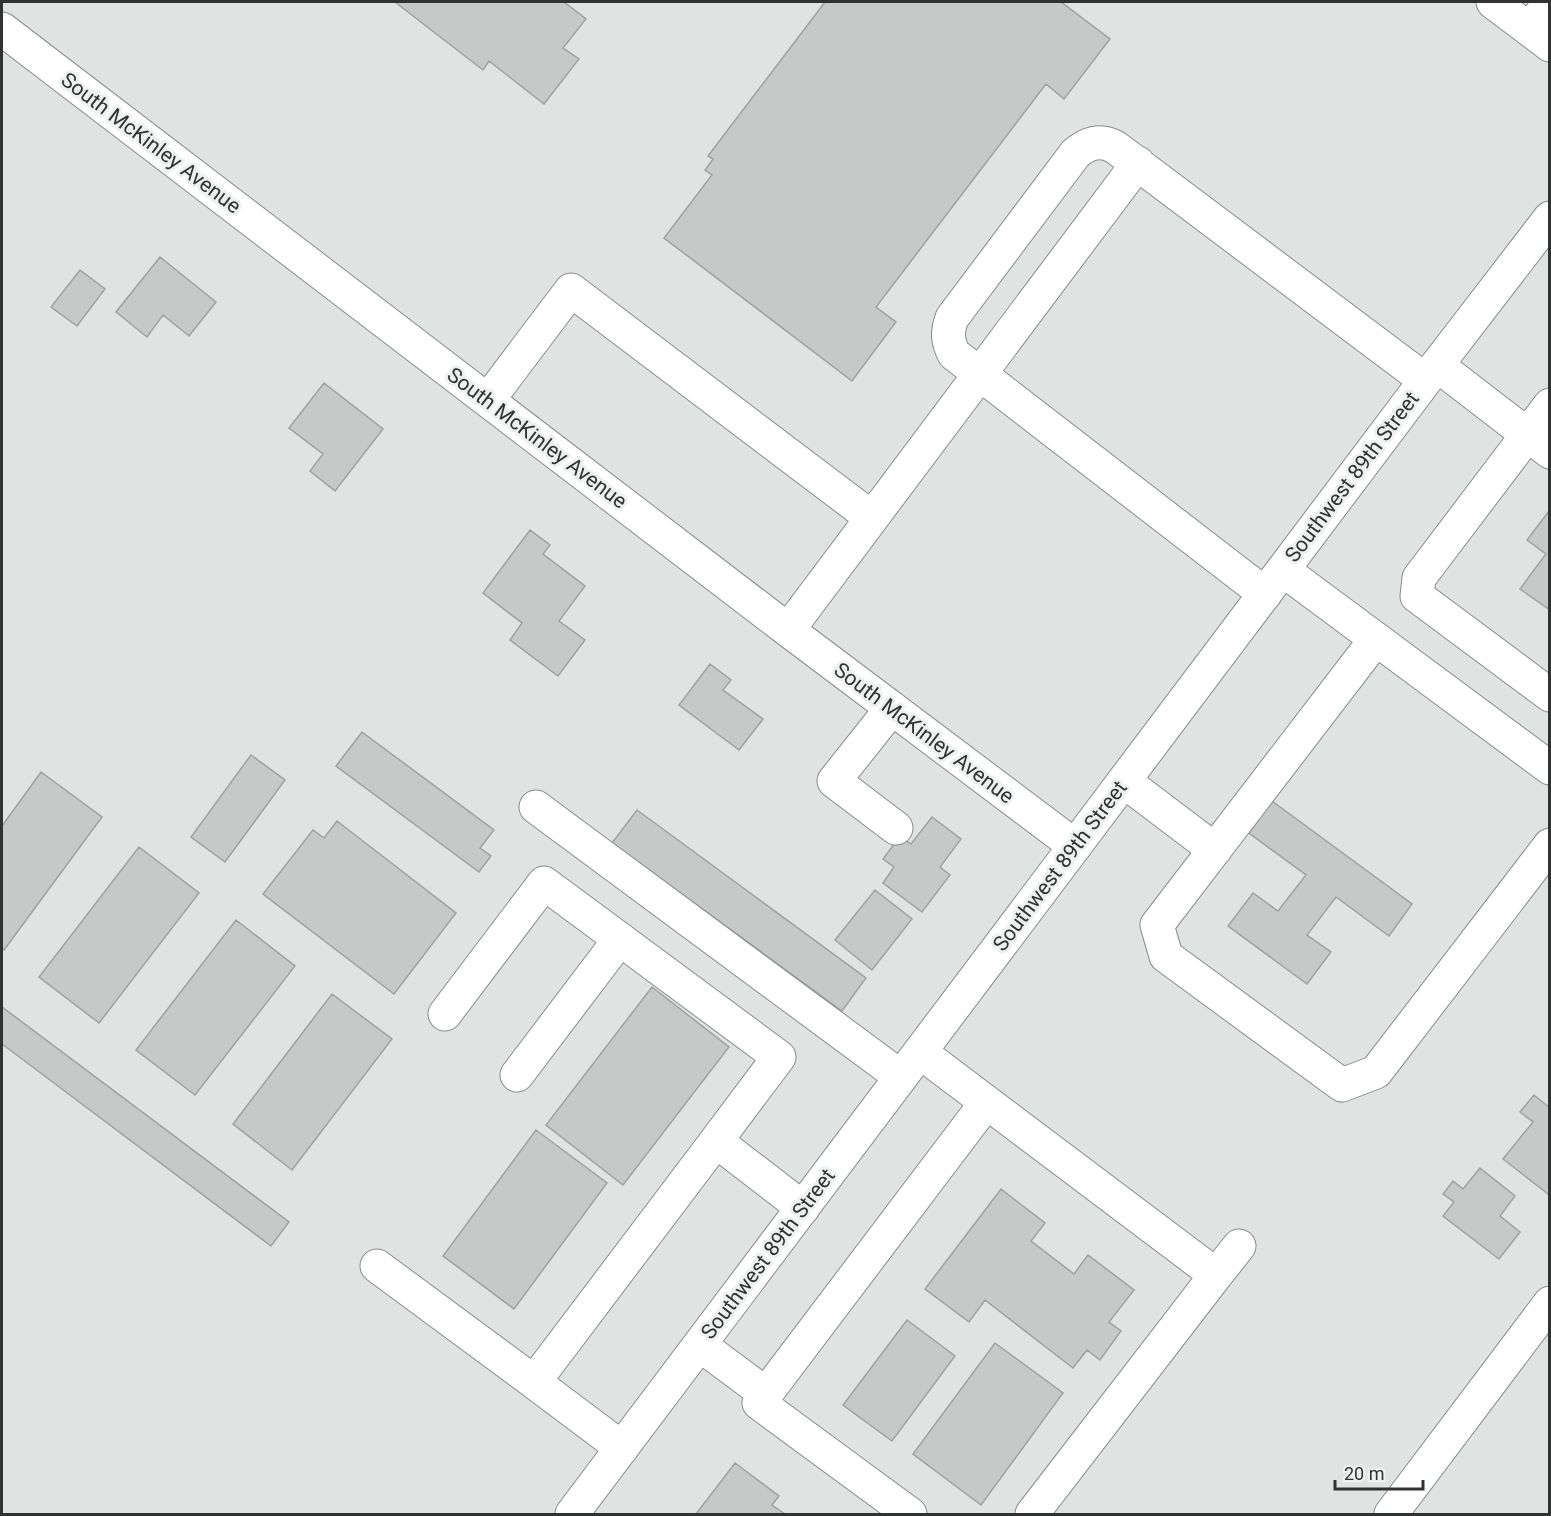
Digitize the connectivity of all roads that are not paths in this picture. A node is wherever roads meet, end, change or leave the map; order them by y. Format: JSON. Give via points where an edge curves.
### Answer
{"nodes":[{"id":1,"x":1492,"y":2,"type":"edge"},
{"id":2,"x":1550,"y":3,"type":"edge"},
{"id":3,"x":2,"y":28,"type":"edge"},
{"id":4,"x":1539,"y":37,"type":"edge"},
{"id":5,"x":1138,"y":163,"type":"junction"},
{"id":6,"x":1550,"y":218,"type":"edge"},
{"id":7,"x":1431,"y":373,"type":"junction"},
{"id":8,"x":980,"y":374,"type":"junction"},
{"id":9,"x":488,"y":400,"type":"junction"},
{"id":10,"x":1550,"y":405,"type":"edge"},
{"id":11,"x":1539,"y":444,"type":"edge"},
{"id":12,"x":872,"y":518,"type":"junction"},
{"id":13,"x":1274,"y":582,"type":"junction"},
{"id":14,"x":788,"y":630,"type":"junction"},
{"id":15,"x":1376,"y":639,"type":"junction"},
{"id":16,"x":1550,"y":695,"type":"edge"},
{"id":17,"x":892,"y":708,"type":"junction"},
{"id":18,"x":1550,"y":768,"type":"edge"},
{"id":19,"x":1124,"y":781,"type":"junction"},
{"id":20,"x":536,"y":807,"type":"dead end"},
{"id":21,"x":896,"y":828,"type":"dead end"},
{"id":22,"x":1550,"y":845,"type":"edge"},
{"id":23,"x":1075,"y":846,"type":"junction"},
{"id":24,"x":1215,"y":850,"type":"junction"},
{"id":25,"x":620,"y":939,"type":"junction"},
{"id":26,"x":445,"y":1014,"type":"dead end"},
{"id":27,"x":911,"y":1065,"type":"junction"},
{"id":28,"x":517,"y":1075,"type":"dead end"},
{"id":29,"x":987,"y":1103,"type":"junction"},
{"id":30,"x":716,"y":1141,"type":"junction"},
{"id":31,"x":803,"y":1208,"type":"junction"},
{"id":32,"x":1239,"y":1246,"type":"dead end"},
{"id":33,"x":378,"y":1266,"type":"dead end"},
{"id":34,"x":1216,"y":1275,"type":"junction"},
{"id":35,"x":1550,"y":1303,"type":"edge"},
{"id":36,"x":700,"y":1345,"type":"junction"},
{"id":37,"x":534,"y":1382,"type":"junction"},
{"id":38,"x":766,"y":1394,"type":"junction"},
{"id":39,"x":622,"y":1448,"type":"junction"},
{"id":40,"x":572,"y":1515,"type":"edge"},
{"id":41,"x":910,"y":1515,"type":"edge"},
{"id":42,"x":1032,"y":1515,"type":"edge"},
{"id":43,"x":1391,"y":1515,"type":"edge"}],
"edges":[{"from":1,"to":4,"type":"street"},
{"from":2,"to":4,"type":"street"},
{"from":3,"to":9,"type":"street","name":"South McKinley Avenue"},
{"from":5,"to":7,"type":"street"},
{"from":5,"to":8,"type":"street"},
{"from":5,"to":8,"type":"street","via":[[1101,141],[1083,147],[1061,172],[952,318],[948,335],[954,354]]},
{"from":6,"to":7,"type":"street","name":"Southwest 89th Street"},
{"from":7,"to":11,"type":"street"},
{"from":7,"to":13,"type":"street","name":"Southwest 89th Street"},
{"from":8,"to":12,"type":"street"},
{"from":8,"to":13,"type":"street"},
{"from":9,"to":12,"type":"street","via":[[571,290]]},
{"from":9,"to":14,"type":"street","name":"South McKinley Avenue"},
{"from":10,"to":11,"type":"street"},
{"from":11,"to":16,"type":"street","via":[[1419,578],[1417,596]]},
{"from":12,"to":14,"type":"street"},
{"from":13,"to":15,"type":"street"},
{"from":13,"to":19,"type":"street","name":"Southwest 89th Street"},
{"from":14,"to":17,"type":"street","name":"South McKinley Avenue"},
{"from":15,"to":18,"type":"street"},
{"from":15,"to":24,"type":"street"},
{"from":17,"to":21,"type":"street","via":[[834,781]]},
{"from":17,"to":23,"type":"street","name":"South McKinley Avenue"},
{"from":19,"to":23,"type":"street","name":"Southwest 89th Street"},
{"from":19,"to":24,"type":"street"},
{"from":20,"to":27,"type":"street"},
{"from":22,"to":24,"type":"street","via":[[1376,1072],[1342,1084],[1166,956],[1156,925]]},
{"from":23,"to":27,"type":"street","name":"Southwest 89th Street"},
{"from":25,"to":26,"type":"street","via":[[544,883]]},
{"from":25,"to":28,"type":"street"},
{"from":25,"to":30,"type":"street","via":[[779,1058]]},
{"from":27,"to":29,"type":"street"},
{"from":27,"to":31,"type":"street","name":"Southwest 89th Street"},
{"from":29,"to":34,"type":"street"},
{"from":29,"to":38,"type":"street"},
{"from":30,"to":31,"type":"street"},
{"from":30,"to":37,"type":"street"},
{"from":31,"to":36,"type":"street","name":"Southwest 89th Street"},
{"from":32,"to":34,"type":"street"},
{"from":33,"to":37,"type":"street"},
{"from":34,"to":42,"type":"street"},
{"from":35,"to":43,"type":"street"},
{"from":36,"to":38,"type":"street"},
{"from":36,"to":39,"type":"street","name":"Southwest 89th Street"},
{"from":37,"to":39,"type":"street"},
{"from":38,"to":41,"type":"street","via":[[759,1403]]},
{"from":39,"to":40,"type":"street","name":"Southwest 89th Street"}]}
